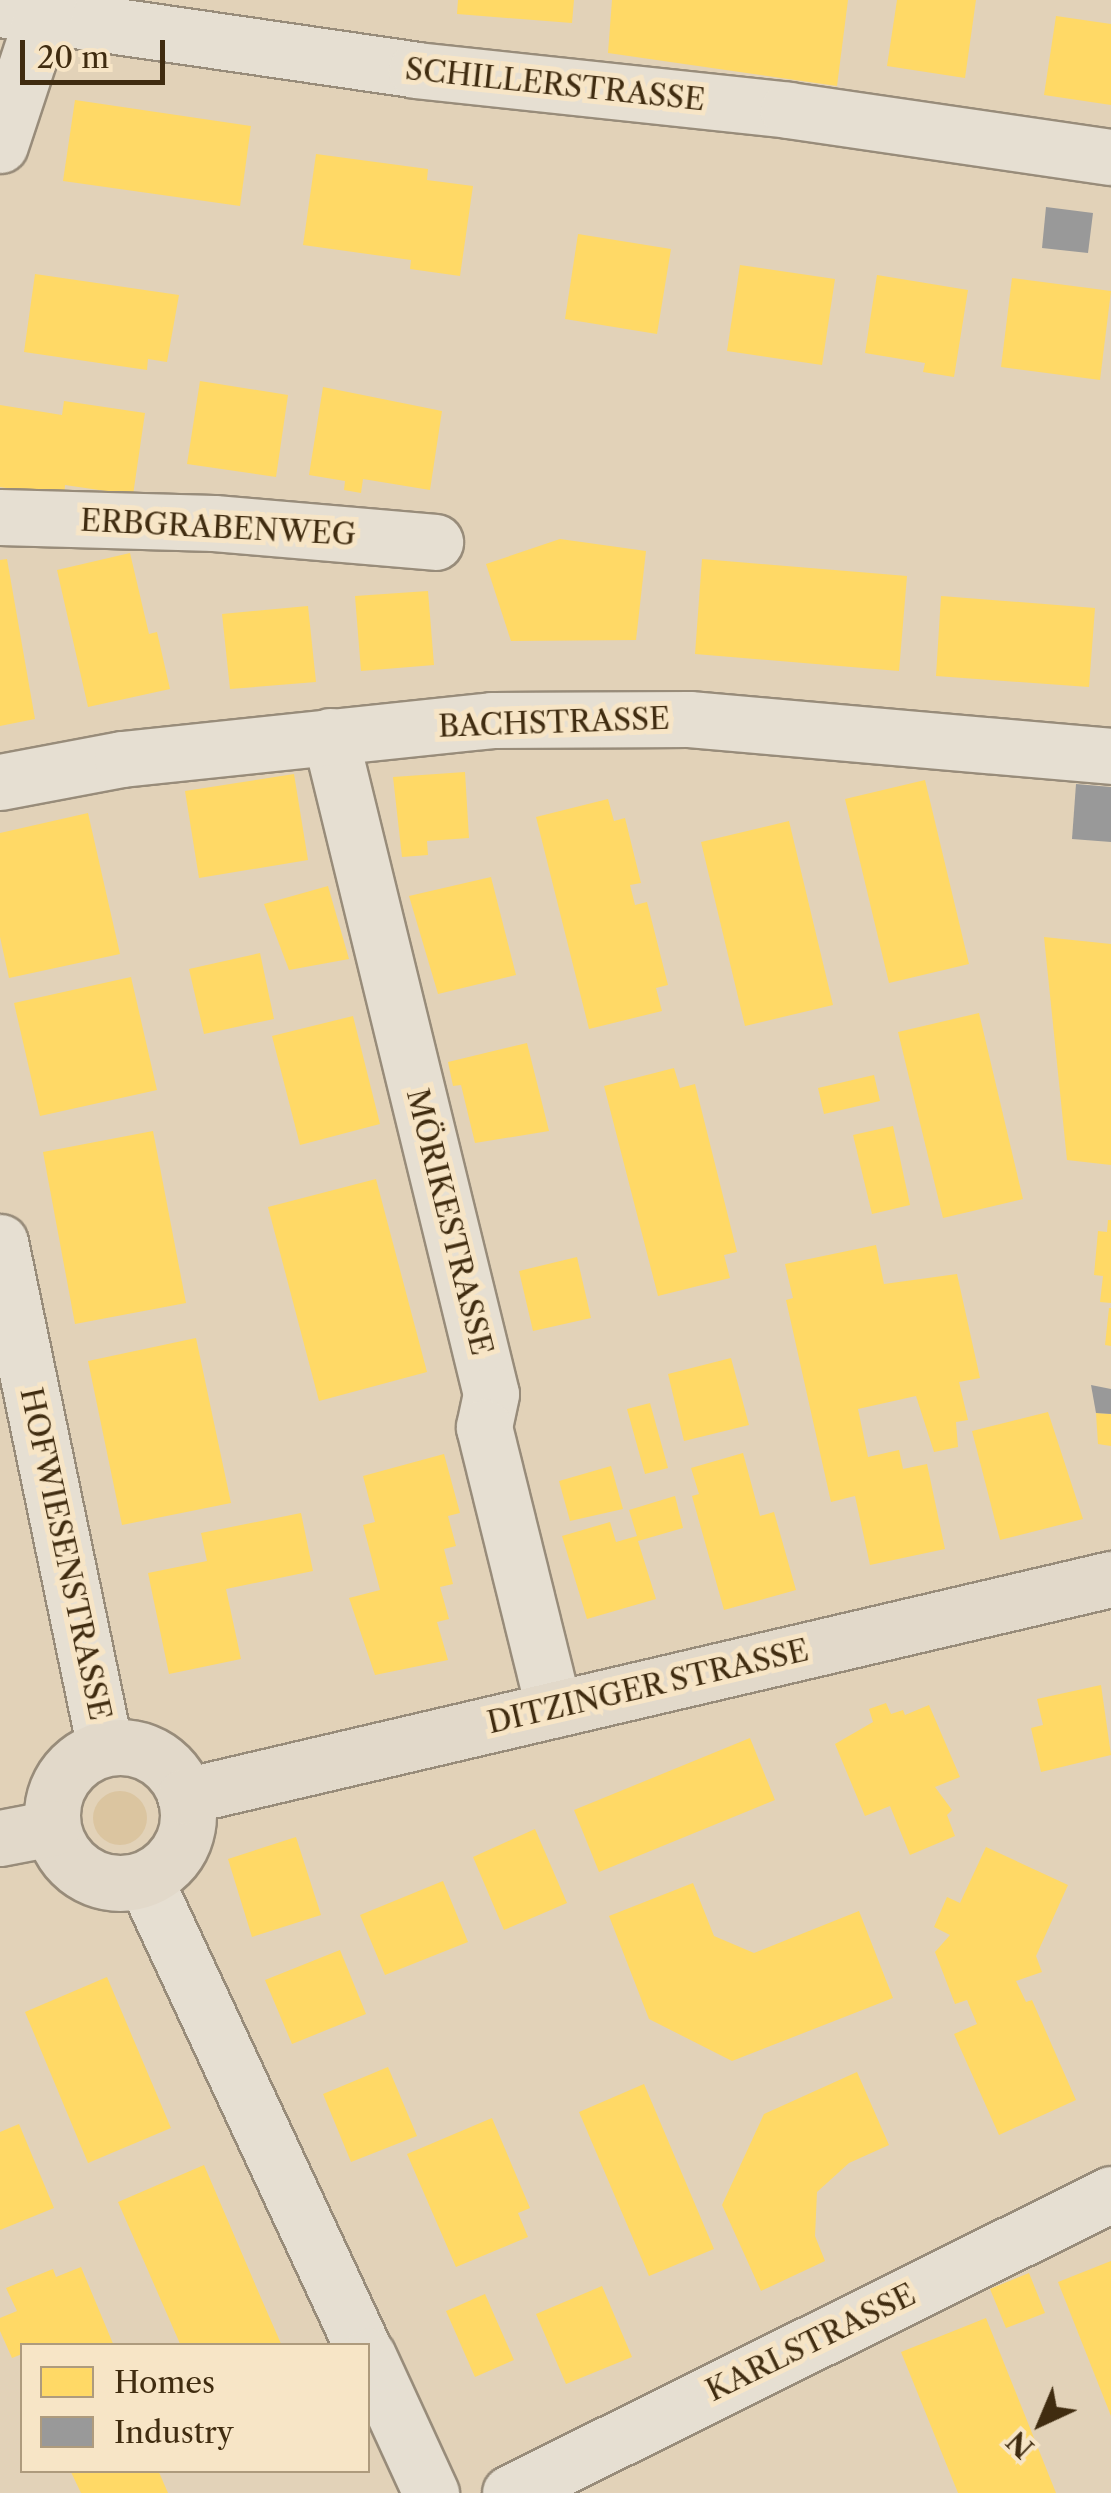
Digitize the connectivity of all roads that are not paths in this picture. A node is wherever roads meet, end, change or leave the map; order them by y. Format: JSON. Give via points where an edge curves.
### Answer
{"nodes":[{"id":1,"x":31,"y":9,"type":"edge"},
{"id":2,"x":0,"y":145,"type":"edge"},
{"id":3,"x":1111,"y":158,"type":"edge"},
{"id":4,"x":0,"y":517,"type":"edge"},
{"id":5,"x":435,"y":542,"type":"dead end"},
{"id":6,"x":330,"y":736,"type":"junction"},
{"id":7,"x":1111,"y":756,"type":"edge"},
{"id":8,"x":0,"y":782,"type":"edge"},
{"id":9,"x":0,"y":1242,"type":"edge"},
{"id":10,"x":16,"y":1398,"type":"edge"},
{"id":11,"x":1111,"y":1579,"type":"edge"},
{"id":12,"x":554,"y":1709,"type":"junction"},
{"id":13,"x":105,"y":1748,"type":"junction"},
{"id":14,"x":186,"y":1796,"type":"junction"},
{"id":15,"x":52,"y":1828,"type":"junction"},
{"id":16,"x":0,"y":1838,"type":"edge"},
{"id":17,"x":145,"y":1880,"type":"junction"},
{"id":18,"x":1111,"y":2194,"type":"edge"},
{"id":19,"x":361,"y":2343,"type":"edge"},
{"id":20,"x":370,"y":2360,"type":"edge"},
{"id":21,"x":431,"y":2493,"type":"edge"},
{"id":22,"x":510,"y":2493,"type":"edge"}],
"edges":[{"from":1,"to":2,"type":"street"},
{"from":1,"to":3,"type":"street","name":"SCHILLERSTRASSE","via":[[416,70],[788,110]]},
{"from":4,"to":5,"type":"street","name":"ERBGRABENWEG","via":[[214,523]]},
{"from":6,"to":7,"type":"street","name":"BACHSTRASSE","via":[[484,721],[689,719]]},
{"from":6,"to":8,"type":"street","name":"BACHSTRASSE"},
{"from":6,"to":12,"type":"street","name":"MÖRIKESTRASSE","via":[[491,1394],[484,1427]]},
{"from":9,"to":10,"type":"street","name":"HOFWIESENSTRASSE"},
{"from":10,"to":13,"type":"street","name":"HOFWIESENSTRASSE"},
{"from":11,"to":12,"type":"main road","name":"DITZINGER STRASSE"},
{"from":12,"to":14,"type":"main road","name":"DITZINGER STRASSE"},
{"from":13,"to":14,"type":"main road","via":[[154,1756]]},
{"from":13,"to":15,"type":"main road","via":[[63,1778]]},
{"from":14,"to":17,"type":"main road","via":[[186,1836],[177,1854]]},
{"from":15,"to":16,"type":"main road"},
{"from":15,"to":17,"type":"main road","via":[[76,1869],[98,1880]]},
{"from":17,"to":19,"type":"street"},
{"from":18,"to":22,"type":"street","name":"KARLSTRASSE"},
{"from":20,"to":21,"type":"street"}]}
